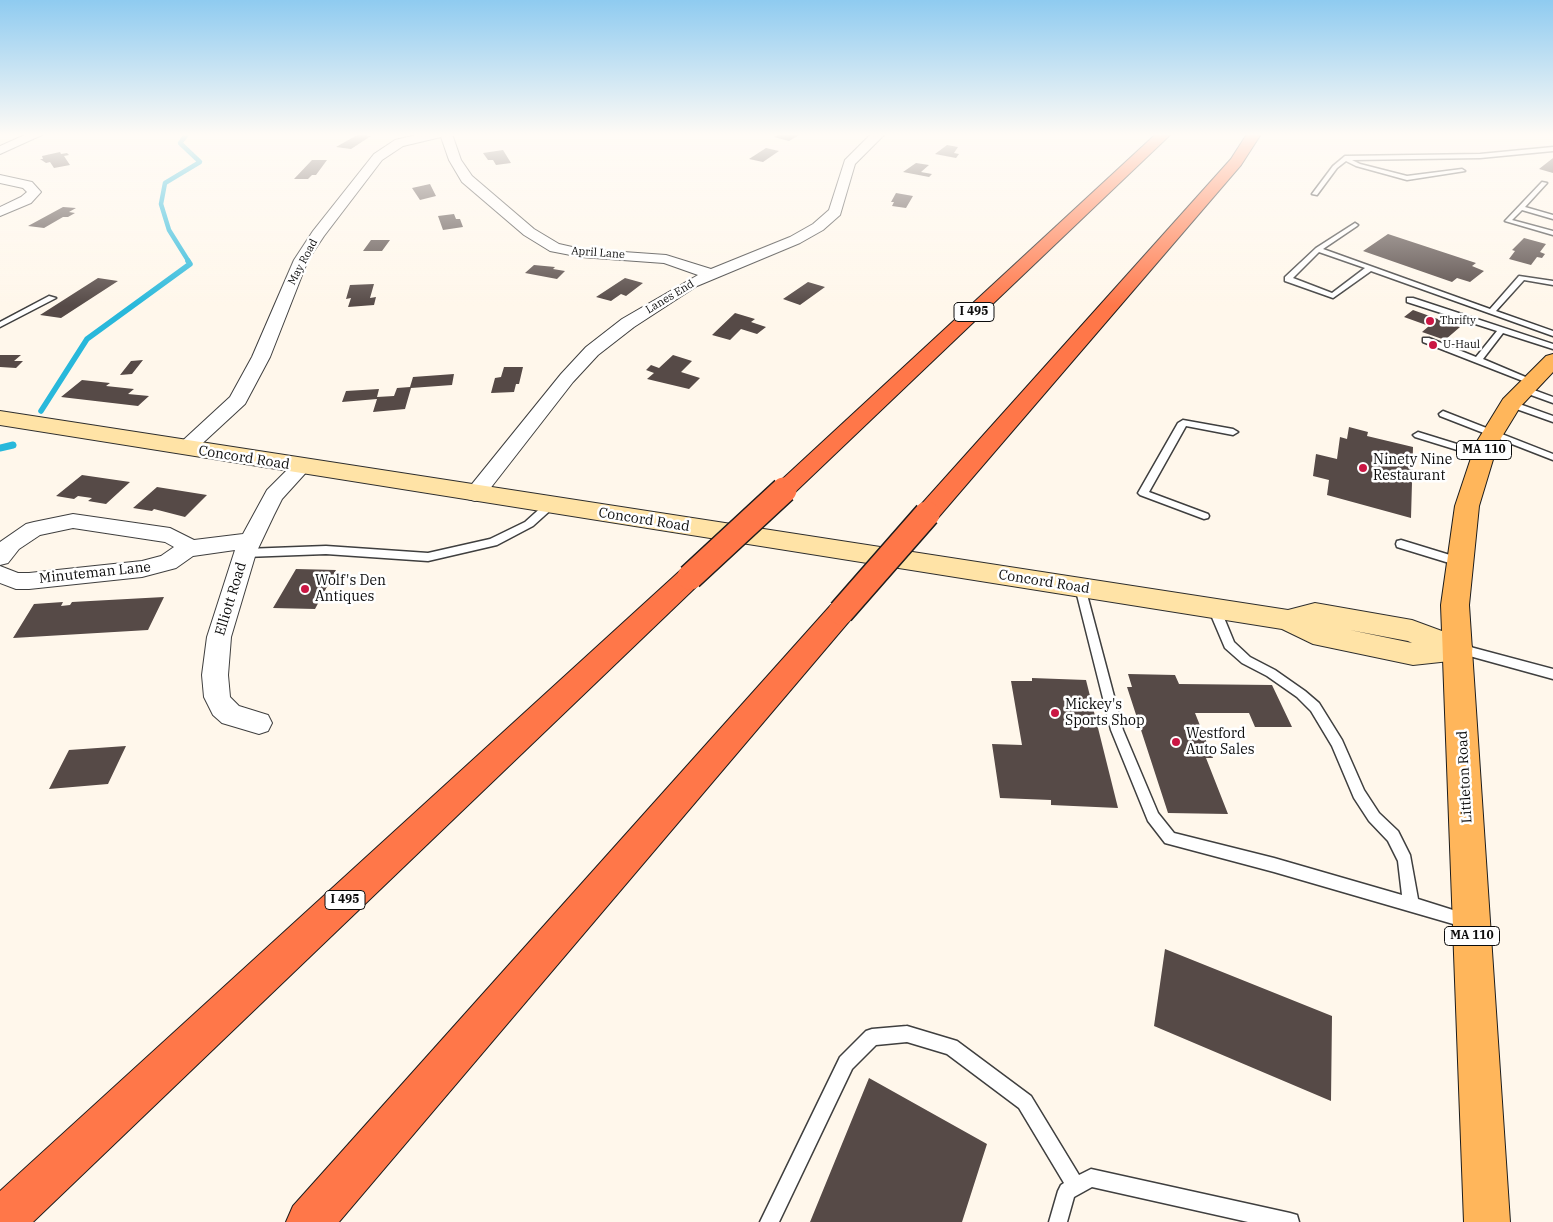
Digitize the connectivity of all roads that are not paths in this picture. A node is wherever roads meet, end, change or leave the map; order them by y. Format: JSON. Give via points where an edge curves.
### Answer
{"nodes":[{"id":1,"x":33,"y":191,"type":"edge"},
{"id":2,"x":352,"y":191,"type":"edge"},
{"id":3,"x":482,"y":191,"type":"edge"},
{"id":4,"x":841,"y":191,"type":"edge"},
{"id":5,"x":1103,"y":191,"type":"edge"},
{"id":6,"x":1211,"y":191,"type":"edge"},
{"id":7,"x":1317,"y":191,"type":"edge"},
{"id":8,"x":1536,"y":191,"type":"edge"},
{"id":9,"x":1315,"y":194,"type":"dead end"},
{"id":10,"x":1520,"y":208,"type":"junction"},
{"id":11,"x":0,"y":212,"type":"edge"},
{"id":12,"x":1553,"y":217,"type":"edge"},
{"id":13,"x":1355,"y":225,"type":"dead end"},
{"id":14,"x":1553,"y":233,"type":"edge"},
{"id":15,"x":1318,"y":249,"type":"junction"},
{"id":16,"x":1370,"y":268,"type":"junction"},
{"id":17,"x":710,"y":274,"type":"junction"},
{"id":18,"x":1553,"y":283,"type":"edge"},
{"id":19,"x":52,"y":298,"type":"dead end"},
{"id":20,"x":1410,"y":300,"type":"dead end"},
{"id":21,"x":1491,"y":312,"type":"junction"},
{"id":22,"x":0,"y":325,"type":"edge"},
{"id":23,"x":1501,"y":331,"type":"junction"},
{"id":24,"x":1553,"y":334,"type":"edge"},
{"id":25,"x":1426,"y":340,"type":"dead end"},
{"id":26,"x":1553,"y":346,"type":"edge"},
{"id":27,"x":1478,"y":360,"type":"junction"},
{"id":28,"x":1553,"y":360,"type":"edge"},
{"id":29,"x":1522,"y":391,"type":"junction"},
{"id":30,"x":1553,"y":400,"type":"edge"},
{"id":31,"x":1443,"y":414,"type":"dead end"},
{"id":32,"x":0,"y":418,"type":"edge"},
{"id":33,"x":1553,"y":419,"type":"edge"},
{"id":34,"x":1233,"y":432,"type":"dead end"},
{"id":35,"x":1492,"y":433,"type":"junction"},
{"id":36,"x":1418,"y":435,"type":"dead end"},
{"id":37,"x":186,"y":448,"type":"junction"},
{"id":38,"x":1482,"y":455,"type":"junction"},
{"id":39,"x":1553,"y":457,"type":"edge"},
{"id":40,"x":301,"y":466,"type":"junction"},
{"id":41,"x":476,"y":494,"type":"junction"},
{"id":42,"x":550,"y":506,"type":"junction"},
{"id":43,"x":1204,"y":516,"type":"dead end"},
{"id":44,"x":1401,"y":544,"type":"dead end"},
{"id":45,"x":248,"y":547,"type":"junction"},
{"id":46,"x":187,"y":550,"type":"junction"},
{"id":47,"x":0,"y":557,"type":"edge"},
{"id":48,"x":1460,"y":562,"type":"junction"},
{"id":49,"x":0,"y":574,"type":"edge"},
{"id":50,"x":1080,"y":587,"type":"junction"},
{"id":51,"x":1214,"y":608,"type":"junction"},
{"id":52,"x":1459,"y":650,"type":"junction"},
{"id":53,"x":1553,"y":674,"type":"edge"},
{"id":54,"x":259,"y":722,"type":"dead end"},
{"id":55,"x":1411,"y":904,"type":"junction"},
{"id":56,"x":1472,"y":922,"type":"junction"},
{"id":57,"x":1076,"y":1186,"type":"junction"},
{"id":58,"x":0,"y":1222,"type":"edge"},
{"id":59,"x":309,"y":1222,"type":"edge"},
{"id":60,"x":769,"y":1222,"type":"edge"},
{"id":61,"x":1058,"y":1222,"type":"edge"},
{"id":62,"x":1290,"y":1222,"type":"edge"},
{"id":63,"x":1487,"y":1222,"type":"edge"}],
"edges":[{"from":1,"to":11,"type":"street","via":[[26,200]]},
{"from":2,"to":37,"type":"street","name":"May Road","via":[[301,260],[261,357],[238,400]]},
{"from":3,"to":17,"type":"street","name":"April Lane","via":[[545,244],[581,253],[666,259]]},
{"from":4,"to":17,"type":"street","name":"Lanes End","via":[[827,220],[795,240]]},
{"from":5,"to":58,"type":"highway","number":"I 495","bridge":true},
{"from":6,"to":59,"type":"highway","bridge":true},
{"from":7,"to":9,"type":"lane"},
{"from":8,"to":10,"type":"lane"},
{"from":10,"to":12,"type":"lane"},
{"from":10,"to":14,"type":"lane","via":[[1508,221]]},
{"from":13,"to":15,"type":"lane"},
{"from":15,"to":16,"type":"lane"},
{"from":15,"to":16,"type":"lane","via":[[1288,279],[1333,296]]},
{"from":16,"to":21,"type":"lane"},
{"from":17,"to":41,"type":"street","name":"Lanes End","via":[[648,310],[592,351]]},
{"from":18,"to":21,"type":"lane","via":[[1522,278]]},
{"from":19,"to":22,"type":"lane"},
{"from":20,"to":23,"type":"lane"},
{"from":21,"to":24,"type":"lane"},
{"from":23,"to":26,"type":"lane"},
{"from":23,"to":27,"type":"lane"},
{"from":25,"to":27,"type":"lane"},
{"from":27,"to":29,"type":"lane"},
{"from":28,"to":29,"type":"main road","name":"Littleton Road","number":"MA 110"},
{"from":29,"to":30,"type":"lane"},
{"from":29,"to":33,"type":"lane"},
{"from":29,"to":35,"type":"main road","name":"Littleton Road","number":"MA 110"},
{"from":31,"to":35,"type":"lane"},
{"from":32,"to":37,"type":"main road","name":"Concord Road"},
{"from":34,"to":43,"type":"lane","via":[[1183,423],[1143,493]]},
{"from":35,"to":38,"type":"main road","name":"Littleton Road","number":"MA 110"},
{"from":35,"to":39,"type":"lane"},
{"from":36,"to":38,"type":"lane"},
{"from":37,"to":40,"type":"main road","name":"Concord Road"},
{"from":38,"to":48,"type":"main road","name":"Littleton Road","number":"MA 110","via":[[1467,506]]},
{"from":40,"to":41,"type":"main road","name":"Concord Road"},
{"from":40,"to":45,"type":"street","name":"Elliott Road","via":[[274,495]]},
{"from":41,"to":42,"type":"main road","name":"Concord Road"},
{"from":42,"to":45,"type":"lane","via":[[529,524],[493,542],[428,557]]},
{"from":42,"to":50,"type":"main road","name":"Concord Road"},
{"from":44,"to":48,"type":"lane"},
{"from":45,"to":46,"type":"street","name":"Minuteman Lane"},
{"from":45,"to":54,"type":"street","name":"Elliott Road","via":[[219,637],[215,675],[217,697],[222,707],[231,715]]},
{"from":46,"to":47,"type":"street","via":[[185,543],[170,535],[73,520],[34,529],[11,544]]},
{"from":46,"to":49,"type":"street","name":"Minuteman Lane","via":[[168,562],[142,569],[28,580],[6,578]]},
{"from":48,"to":52,"type":"main road","name":"Littleton Road","number":"MA 110","via":[[1455,606]]},
{"from":50,"to":51,"type":"main road","name":"Concord Road"},
{"from":50,"to":55,"type":"lane","via":[[1117,730],[1153,817],[1170,838]]},
{"from":51,"to":52,"type":"main road","name":"Concord Road","via":[[1288,620],[1313,633],[1413,654]]},
{"from":51,"to":55,"type":"lane","via":[[1229,645],[1315,707],[1337,744],[1359,794],[1374,817],[1393,836],[1405,860]]},
{"from":52,"to":53,"type":"lane"},
{"from":52,"to":56,"type":"main road","name":"Littleton Road","number":"MA 110"},
{"from":55,"to":56,"type":"lane"},
{"from":56,"to":63,"type":"main road","name":"Littleton Road","number":"MA 110"},
{"from":57,"to":60,"type":"lane","via":[[1026,1102],[951,1046],[907,1034],[872,1037],[846,1063]]},
{"from":57,"to":61,"type":"lane","via":[[1067,1191]]},
{"from":57,"to":62,"type":"lane","via":[[1091,1178]]}]}
